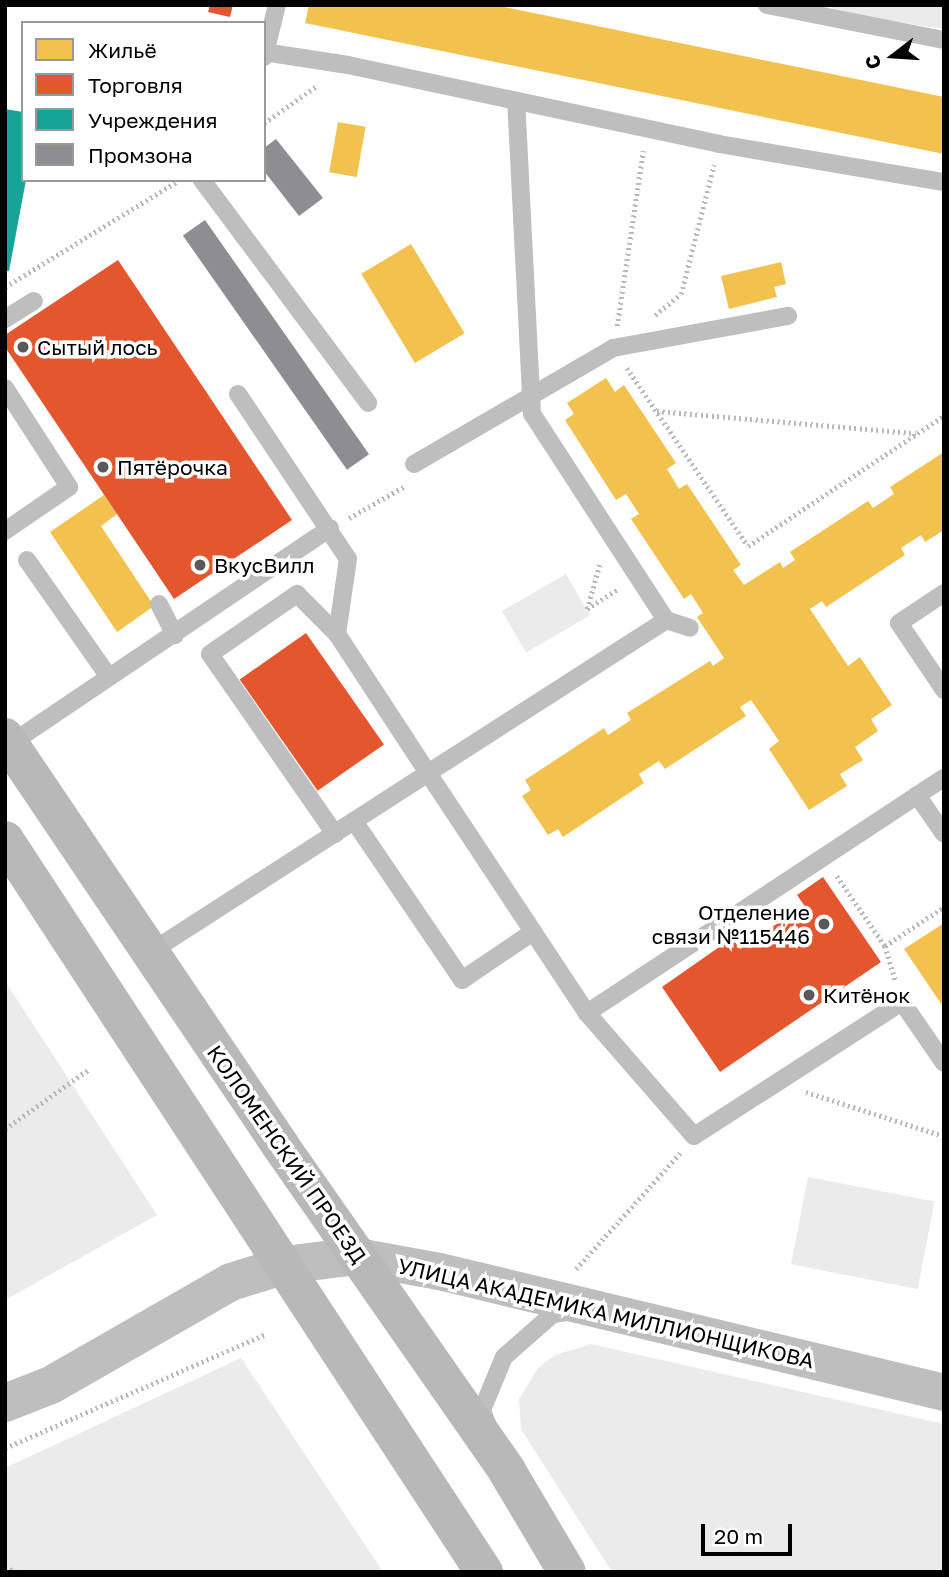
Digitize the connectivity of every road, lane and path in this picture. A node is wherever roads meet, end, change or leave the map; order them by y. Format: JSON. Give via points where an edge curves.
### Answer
{"nodes":[{"id":1,"x":277,"y":5,"type":"edge"},
{"id":2,"x":767,"y":5,"type":"edge"},
{"id":3,"x":944,"y":40,"type":"edge"},
{"id":4,"x":266,"y":54,"type":"edge"},
{"id":5,"x":348,"y":65,"type":"junction"},
{"id":6,"x":516,"y":103,"type":"junction"},
{"id":7,"x":266,"y":121,"type":"edge"},
{"id":8,"x":647,"y":128,"type":"junction"},
{"id":9,"x":719,"y":144,"type":"junction"},
{"id":10,"x":176,"y":182,"type":"edge"},
{"id":11,"x":203,"y":182,"type":"edge"},
{"id":12,"x":944,"y":182,"type":"edge"},
{"id":13,"x":5,"y":287,"type":"edge"},
{"id":14,"x":34,"y":301,"type":"dead end"},
{"id":15,"x":788,"y":316,"type":"dead end"},
{"id":16,"x":5,"y":318,"type":"edge"},
{"id":17,"x":613,"y":348,"type":"junction"},
{"id":18,"x":5,"y":388,"type":"edge"},
{"id":19,"x":238,"y":394,"type":"dead end"},
{"id":20,"x":530,"y":394,"type":"junction"},
{"id":21,"x":368,"y":404,"type":"dead end"},
{"id":22,"x":657,"y":411,"type":"junction"},
{"id":23,"x":944,"y":416,"type":"edge"},
{"id":24,"x":916,"y":433,"type":"junction"},
{"id":25,"x":414,"y":464,"type":"dead end"},
{"id":26,"x":330,"y":528,"type":"junction"},
{"id":27,"x":5,"y":531,"type":"edge"},
{"id":28,"x":609,"y":532,"type":"junction"},
{"id":29,"x":27,"y":560,"type":"dead end"},
{"id":30,"x":638,"y":576,"type":"junction"},
{"id":31,"x":944,"y":593,"type":"edge"},
{"id":32,"x":159,"y":604,"type":"dead end"},
{"id":33,"x":666,"y":620,"type":"junction"},
{"id":34,"x":690,"y":628,"type":"dead end"},
{"id":35,"x":337,"y":634,"type":"junction"},
{"id":36,"x":175,"y":635,"type":"junction"},
{"id":37,"x":109,"y":677,"type":"junction"},
{"id":38,"x":944,"y":690,"type":"edge"},
{"id":39,"x":8,"y":740,"type":"edge"},
{"id":40,"x":428,"y":773,"type":"junction"},
{"id":41,"x":944,"y":778,"type":"edge"},
{"id":42,"x":917,"y":795,"type":"junction"},
{"id":43,"x":354,"y":821,"type":"junction"},
{"id":44,"x":335,"y":834,"type":"junction"},
{"id":45,"x":944,"y":834,"type":"edge"},
{"id":46,"x":5,"y":840,"type":"edge"},
{"id":47,"x":823,"y":856,"type":"junction"},
{"id":48,"x":944,"y":907,"type":"edge"},
{"id":49,"x":533,"y":932,"type":"junction"},
{"id":50,"x":885,"y":946,"type":"junction"},
{"id":51,"x":149,"y":953,"type":"junction"},
{"id":52,"x":902,"y":1002,"type":"junction"},
{"id":53,"x":587,"y":1013,"type":"junction"},
{"id":54,"x":944,"y":1063,"type":"edge"},
{"id":55,"x":89,"y":1069,"type":"dead end"},
{"id":56,"x":778,"y":1083,"type":"junction"},
{"id":57,"x":5,"y":1129,"type":"edge"},
{"id":58,"x":694,"y":1136,"type":"junction"},
{"id":59,"x":944,"y":1136,"type":"edge"},
{"id":60,"x":357,"y":1256,"type":"junction"},
{"id":61,"x":285,"y":1265,"type":"junction"},
{"id":62,"x":574,"y":1272,"type":"dead end"},
{"id":63,"x":589,"y":1308,"type":"junction"},
{"id":64,"x":266,"y":1334,"type":"dead end"},
{"id":65,"x":944,"y":1392,"type":"edge"},
{"id":66,"x":5,"y":1404,"type":"edge"},
{"id":67,"x":5,"y":1448,"type":"edge"},
{"id":68,"x":507,"y":1471,"type":"junction"},
{"id":69,"x":5,"y":1567,"type":"edge"},
{"id":70,"x":17,"y":1572,"type":"edge"},
{"id":71,"x":485,"y":1572,"type":"edge"},
{"id":72,"x":567,"y":1572,"type":"edge"}],
"edges":[{"from":1,"to":4,"type":"lane"},
{"from":2,"to":3,"type":"lane"},
{"from":4,"to":5,"type":"lane"},
{"from":5,"to":6,"type":"lane"},
{"from":5,"to":7,"type":"path"},
{"from":6,"to":8,"type":"lane"},
{"from":6,"to":20,"type":"lane"},
{"from":8,"to":9,"type":"lane"},
{"from":8,"to":17,"type":"path"},
{"from":9,"to":12,"type":"lane"},
{"from":9,"to":17,"type":"path","via":[[681,294]]},
{"from":10,"to":13,"type":"path"},
{"from":11,"to":21,"type":"lane"},
{"from":14,"to":16,"type":"lane"},
{"from":15,"to":17,"type":"lane"},
{"from":17,"to":20,"type":"lane"},
{"from":17,"to":22,"type":"path"},
{"from":18,"to":27,"type":"lane","via":[[69,487]]},
{"from":19,"to":26,"type":"lane"},
{"from":20,"to":25,"type":"lane"},
{"from":20,"to":28,"type":"lane","via":[[532,414]]},
{"from":22,"to":24,"type":"path"},
{"from":22,"to":24,"type":"path","via":[[748,546]]},
{"from":23,"to":24,"type":"path"},
{"from":26,"to":35,"type":"lane","via":[[348,559]]},
{"from":26,"to":36,"type":"lane"},
{"from":28,"to":30,"type":"lane"},
{"from":28,"to":30,"type":"path","via":[[587,609]]},
{"from":29,"to":37,"type":"lane"},
{"from":30,"to":33,"type":"lane"},
{"from":31,"to":38,"type":"lane","via":[[899,623]]},
{"from":32,"to":36,"type":"lane"},
{"from":33,"to":34,"type":"lane"},
{"from":33,"to":40,"type":"lane"},
{"from":35,"to":40,"type":"lane"},
{"from":35,"to":44,"type":"lane","via":[[297,594],[210,654]]},
{"from":36,"to":37,"type":"lane"},
{"from":37,"to":39,"type":"lane"},
{"from":39,"to":51,"type":"main road","name":"КОЛОМЕНСКИЙ ПРОЕЗД"},
{"from":40,"to":43,"type":"lane"},
{"from":40,"to":49,"type":"lane"},
{"from":41,"to":42,"type":"lane"},
{"from":42,"to":45,"type":"lane"},
{"from":42,"to":47,"type":"lane"},
{"from":43,"to":44,"type":"lane"},
{"from":43,"to":49,"type":"lane","via":[[462,980]]},
{"from":44,"to":51,"type":"lane"},
{"from":46,"to":61,"type":"main road"},
{"from":47,"to":50,"type":"path"},
{"from":47,"to":53,"type":"lane"},
{"from":48,"to":50,"type":"path"},
{"from":49,"to":53,"type":"lane"},
{"from":50,"to":52,"type":"path"},
{"from":51,"to":60,"type":"main road","name":"КОЛОМЕНСКИЙ ПРОЕЗД"},
{"from":52,"to":54,"type":"lane"},
{"from":52,"to":56,"type":"lane"},
{"from":53,"to":58,"type":"lane"},
{"from":55,"to":57,"type":"path"},
{"from":56,"to":58,"type":"lane"},
{"from":56,"to":59,"type":"path"},
{"from":58,"to":62,"type":"path"},
{"from":60,"to":61,"type":"street","name":"УЛИЦА АКАДЕМИКА МИЛЛИОНЩИКОВА"},
{"from":60,"to":63,"type":"street","name":"УЛИЦА АКАДЕМИКА МИЛЛИОНЩИКОВА"},
{"from":60,"to":68,"type":"main road","name":"КОЛОМЕНСКИЙ ПРОЕЗД"},
{"from":61,"to":66,"type":"street","name":"УЛИЦА АКАДЕМИКА МИЛЛИОНЩИКОВА","via":[[231,1282],[51,1385]]},
{"from":61,"to":71,"type":"main road"},
{"from":63,"to":65,"type":"street","name":"УЛИЦА АКАДЕМИКА МИЛЛИОНЩИКОВА"},
{"from":63,"to":68,"type":"lane","via":[[553,1314],[504,1357],[482,1410]]},
{"from":64,"to":67,"type":"path"},
{"from":68,"to":72,"type":"main road","name":"КОЛОМЕНСКИЙ ПРОЕЗД"},
{"from":69,"to":70,"type":"path"}]}
